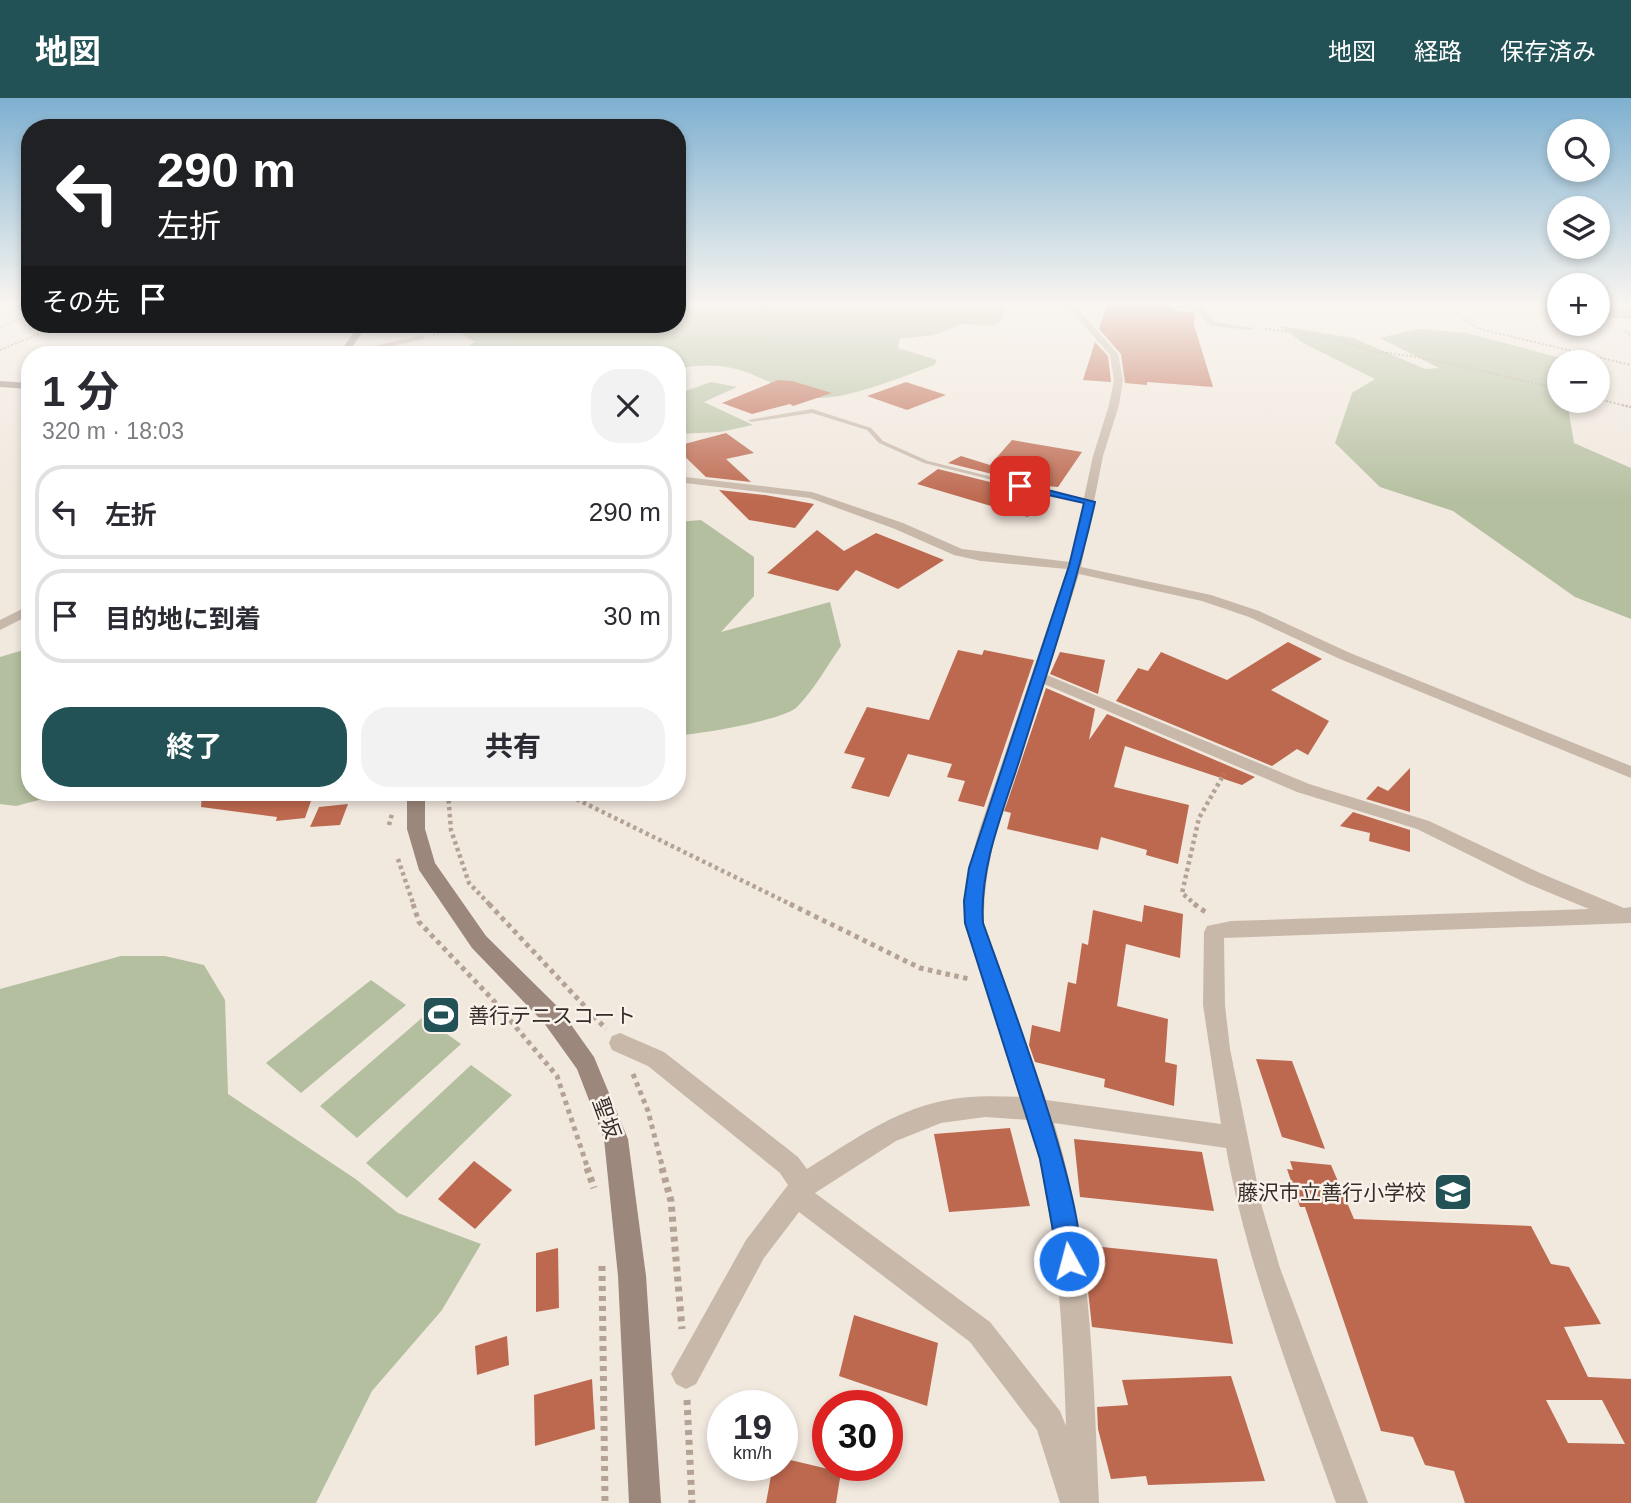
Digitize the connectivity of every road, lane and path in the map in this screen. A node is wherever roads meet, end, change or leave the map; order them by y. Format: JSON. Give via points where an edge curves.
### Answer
{"nodes":[{"id":1,"x":1118,"y":371,"type":"edge"},
{"id":2,"x":1480,"y":371,"type":"edge"},
{"id":3,"x":0,"y":384,"type":"edge"},
{"id":4,"x":21,"y":385,"type":"edge"},
{"id":5,"x":1547,"y":386,"type":"edge"},
{"id":6,"x":1610,"y":402,"type":"edge"},
{"id":7,"x":1631,"y":407,"type":"edge"},
{"id":8,"x":751,"y":420,"type":"dead end"},
{"id":9,"x":686,"y":480,"type":"edge"},
{"id":10,"x":1090,"y":502,"type":"junction"},
{"id":11,"x":1074,"y":568,"type":"junction"},
{"id":12,"x":21,"y":614,"type":"edge"},
{"id":13,"x":0,"y":626,"type":"edge"},
{"id":14,"x":1037,"y":676,"type":"junction"},
{"id":15,"x":1234,"y":759,"type":"junction"},
{"id":16,"x":1631,"y":772,"type":"edge"},
{"id":17,"x":416,"y":801,"type":"edge"},
{"id":18,"x":580,"y":801,"type":"edge"},
{"id":19,"x":398,"y":859,"type":"dead end"},
{"id":20,"x":1627,"y":915,"type":"edge"},
{"id":21,"x":1231,"y":929,"type":"junction"},
{"id":22,"x":993,"y":979,"type":"junction"},
{"id":23,"x":620,"y":1044,"type":"dead end"},
{"id":24,"x":1036,"y":1109,"type":"junction"},
{"id":25,"x":1237,"y":1138,"type":"junction"},
{"id":26,"x":800,"y":1190,"type":"junction"},
{"id":27,"x":598,"y":1200,"type":"dead end"},
{"id":28,"x":601,"y":1260,"type":"dead end"},
{"id":29,"x":686,"y":1374,"type":"dead end"},
{"id":30,"x":605,"y":1503,"type":"edge"},
{"id":31,"x":645,"y":1503,"type":"edge"},
{"id":32,"x":1076,"y":1503,"type":"edge"},
{"id":33,"x":1083,"y":1503,"type":"edge"},
{"id":34,"x":1352,"y":1503,"type":"edge"}],
"edges":[{"from":1,"to":10,"type":"street","via":[[1118,398],[1099,453]]},
{"from":2,"to":5,"type":"path"},
{"from":3,"to":4,"type":"street"},
{"from":6,"to":7,"type":"path"},
{"from":8,"to":10,"type":"lane","via":[[812,411],[869,429],[881,442],[926,461]]},
{"from":9,"to":11,"type":"street","via":[[812,495],[957,552]]},
{"from":10,"to":11,"type":"street"},
{"from":11,"to":14,"type":"street"},
{"from":11,"to":16,"type":"street","via":[[1206,598],[1254,614],[1345,656]]},
{"from":12,"to":13,"type":"street"},
{"from":14,"to":15,"type":"street"},
{"from":14,"to":22,"type":"street","via":[[978,868],[973,901],[974,923]]},
{"from":15,"to":20,"type":"street","via":[[1303,788],[1423,825],[1532,878]]},
{"from":15,"to":21,"type":"path","via":[[1199,818],[1182,893]]},
{"from":17,"to":31,"type":"street","name":"聖坂","via":[[416,829],[426,864],[479,942],[552,1016],[586,1065],[616,1139],[632,1276]]},
{"from":18,"to":22,"type":"path","via":[[920,968],[969,979]]},
{"from":19,"to":27,"type":"path","via":[[419,922],[557,1076]]},
{"from":20,"to":21,"type":"street"},
{"from":21,"to":25,"type":"street","via":[[1214,932],[1214,1005]]},
{"from":22,"to":24,"type":"street"},
{"from":23,"to":26,"type":"street","via":[[656,1059],[789,1165]]},
{"from":24,"to":25,"type":"street"},
{"from":24,"to":26,"type":"street","via":[[985,1106],[940,1112],[887,1133]]},
{"from":24,"to":33,"type":"street","via":[[1052,1159],[1072,1284]]},
{"from":25,"to":34,"type":"street","via":[[1249,1207],[1267,1268]]},
{"from":26,"to":29,"type":"street","via":[[755,1249]]},
{"from":26,"to":32,"type":"street","via":[[979,1332],[1049,1422]]},
{"from":28,"to":30,"type":"path"}]}
